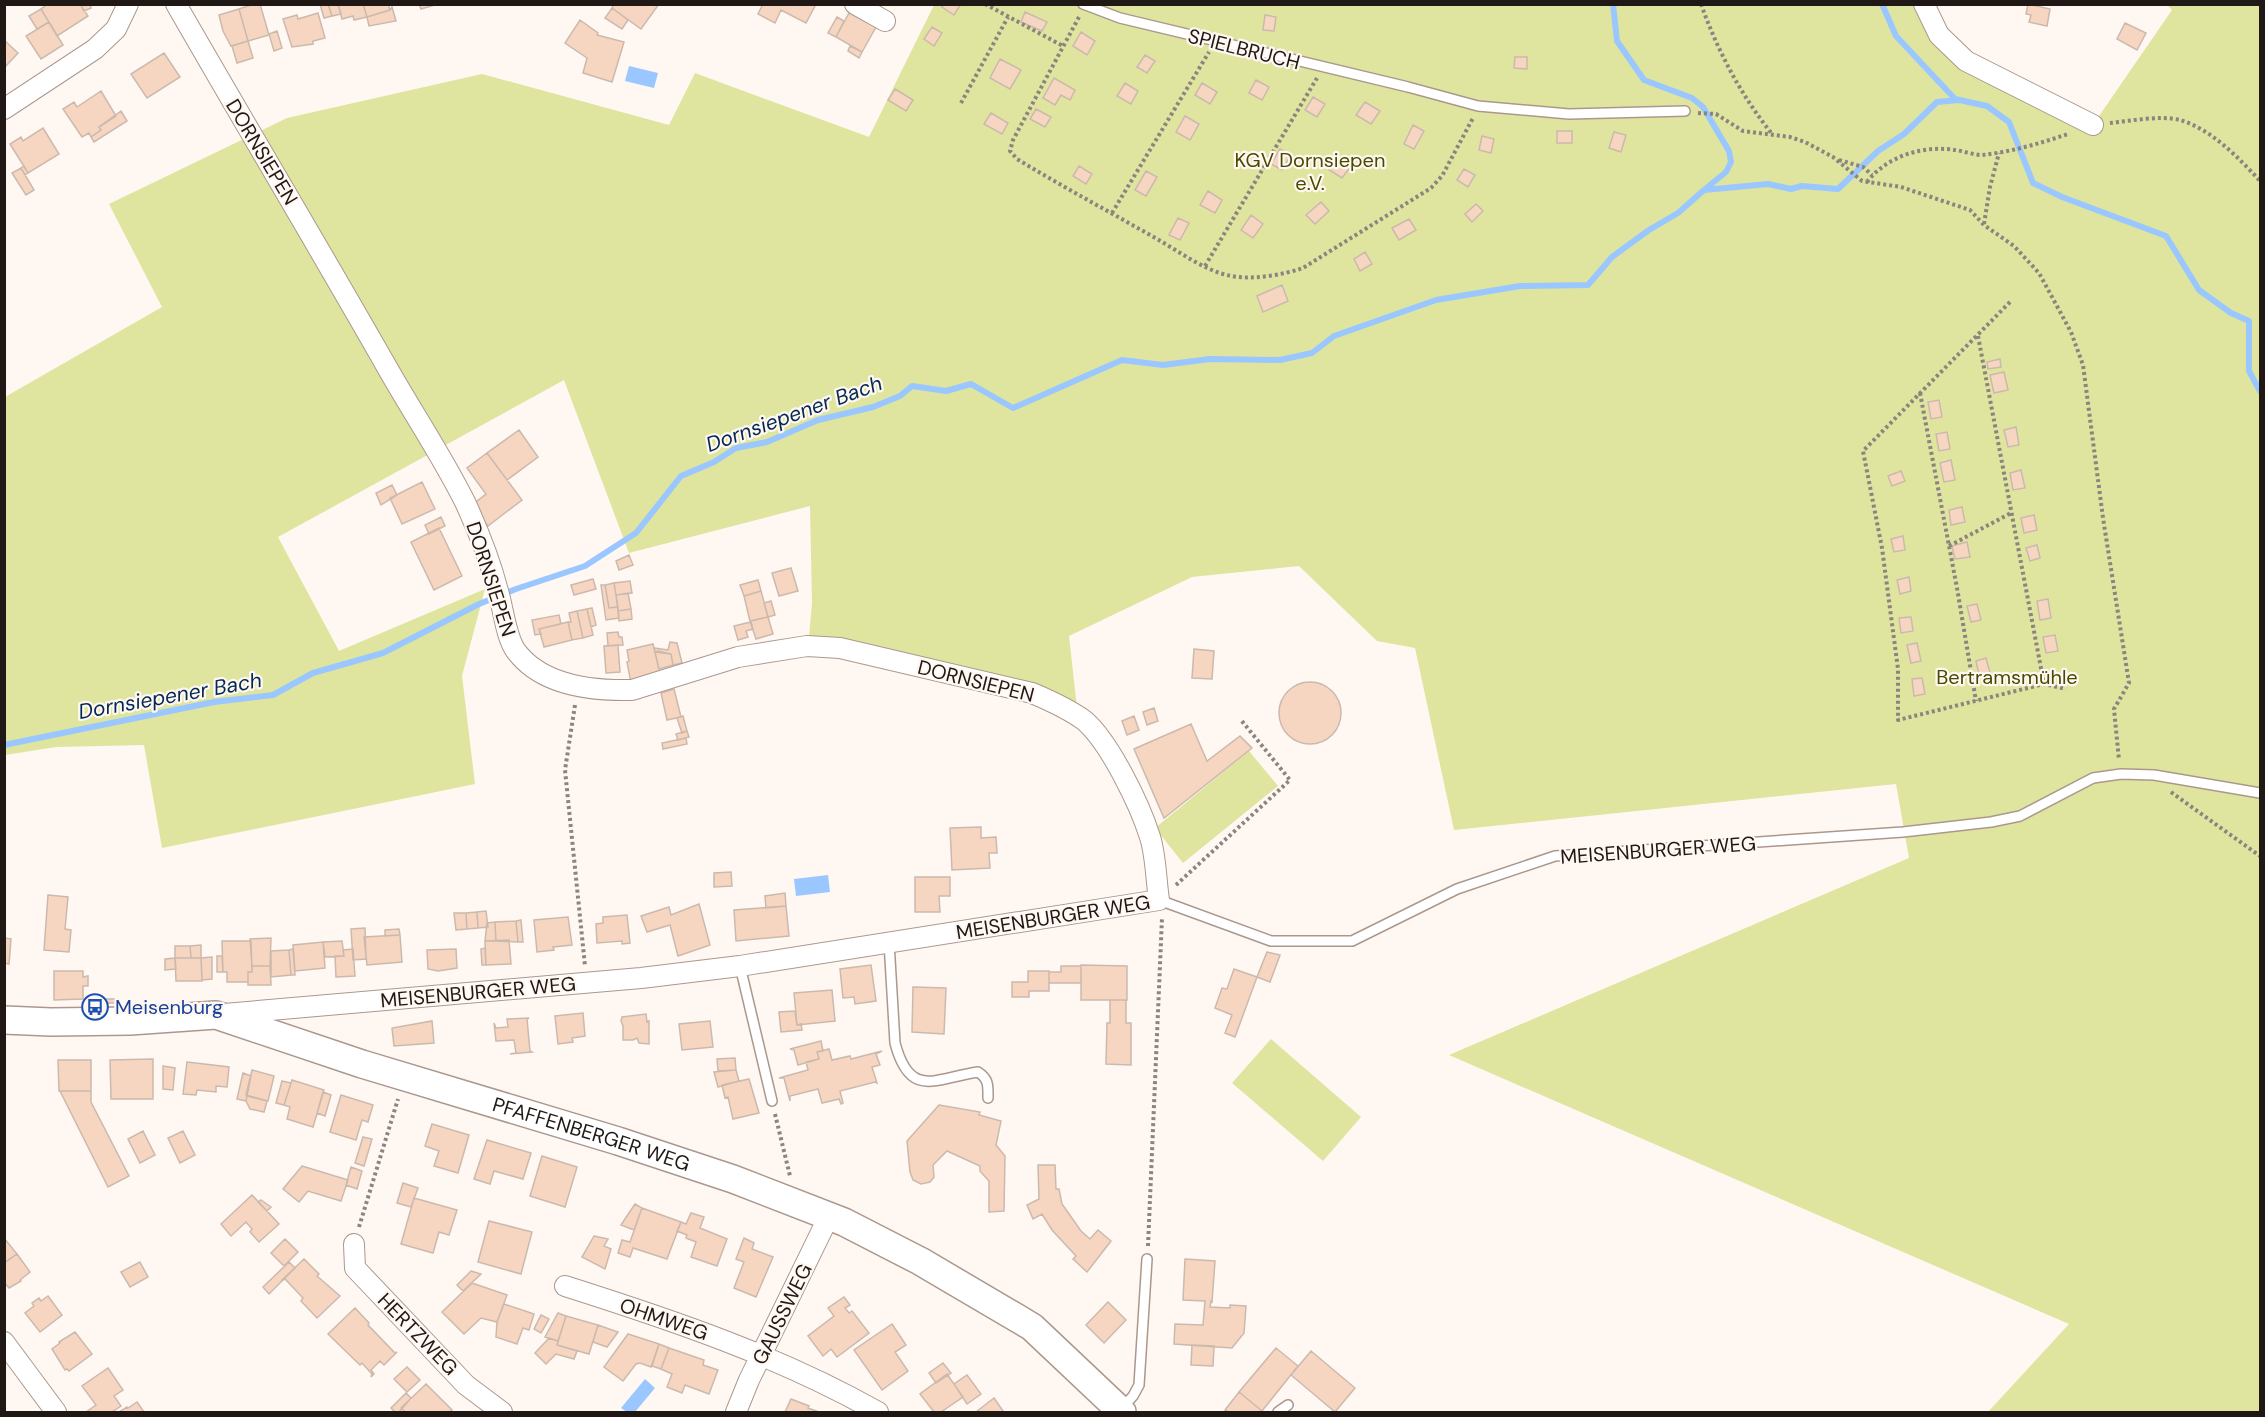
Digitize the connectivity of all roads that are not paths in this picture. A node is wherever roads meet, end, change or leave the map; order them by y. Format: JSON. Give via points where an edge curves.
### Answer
{"nodes":[{"id":1,"x":176,"y":4,"type":"edge"},
{"id":2,"x":855,"y":4,"type":"edge"},
{"id":3,"x":1924,"y":4,"type":"edge"},
{"id":4,"x":133,"y":5,"type":"edge"},
{"id":5,"x":1084,"y":5,"type":"edge"},
{"id":6,"x":885,"y":21,"type":"dead end"},
{"id":7,"x":4,"y":109,"type":"edge"},
{"id":8,"x":1685,"y":111,"type":"dead end"},
{"id":9,"x":2093,"y":125,"type":"road end"},
{"id":10,"x":2260,"y":793,"type":"edge"},
{"id":11,"x":1159,"y":900,"type":"junction"},
{"id":12,"x":889,"y":942,"type":"junction"},
{"id":13,"x":740,"y":966,"type":"junction"},
{"id":14,"x":216,"y":1015,"type":"junction"},
{"id":15,"x":4,"y":1020,"type":"edge"},
{"id":16,"x":988,"y":1098,"type":"dead end"},
{"id":17,"x":772,"y":1101,"type":"road end"},
{"id":18,"x":829,"y":1216,"type":"junction"},
{"id":19,"x":354,"y":1245,"type":"road end"},
{"id":20,"x":1147,"y":1259,"type":"road end"},
{"id":21,"x":565,"y":1286,"type":"dead end"},
{"id":22,"x":4,"y":1342,"type":"edge"},
{"id":23,"x":762,"y":1356,"type":"junction"},
{"id":24,"x":1288,"y":1405,"type":"dead end"},
{"id":25,"x":1121,"y":1412,"type":"edge"},
{"id":26,"x":56,"y":1413,"type":"edge"},
{"id":27,"x":502,"y":1413,"type":"edge"},
{"id":28,"x":736,"y":1413,"type":"edge"},
{"id":29,"x":878,"y":1413,"type":"edge"},
{"id":30,"x":1278,"y":1413,"type":"edge"}],
"edges":[{"from":1,"to":11,"type":"street","name":"DORNSIEPEN","via":[[452,480],[479,535],[513,645],[521,656],[537,670],[578,686],[609,691],[632,690],[738,657],[807,646],[840,648],[1032,693],[1085,722],[1111,757],[1151,839]]},
{"from":2,"to":6,"type":"street"},
{"from":3,"to":9,"type":"street","via":[[1939,35],[1966,61]]},
{"from":4,"to":7,"type":"street","via":[[95,49]]},
{"from":5,"to":8,"type":"lane","name":"SPIELBRUCH","via":[[1120,18],[1478,106],[1569,114]]},
{"from":10,"to":11,"type":"lane","name":"MEISENBURGER WEG","via":[[2154,775],[2121,774],[2092,778],[2020,816],[1991,822],[1903,832],[1555,856],[1457,889],[1352,941],[1271,941]]},
{"from":11,"to":12,"type":"street","name":"MEISENBURGER WEG"},
{"from":12,"to":13,"type":"street","name":"MEISENBURGER WEG"},
{"from":12,"to":16,"type":"lane","via":[[895,1043],[910,1075],[934,1083],[978,1072],[985,1077]]},
{"from":13,"to":14,"type":"street","name":"MEISENBURGER WEG"},
{"from":13,"to":17,"type":"lane"},
{"from":14,"to":15,"type":"main road","name":"PFAFFENBERGER WEG","via":[[130,1021]]},
{"from":14,"to":18,"type":"main road","name":"PFAFFENBERGER WEG","via":[[639,1148]]},
{"from":18,"to":23,"type":"street","name":"GAUSSWEG"},
{"from":18,"to":25,"type":"main road","name":"PFAFFENBERGER WEG","via":[[920,1262],[1032,1327]]},
{"from":19,"to":27,"type":"street","name":"HERTZWEG","via":[[355,1268],[466,1385]]},
{"from":20,"to":25,"type":"lane","name":"PFAFFENBERGER WEG","via":[[1139,1385]]},
{"from":21,"to":23,"type":"street","name":"OHMWEG","via":[[688,1325]]},
{"from":22,"to":26,"type":"street"},
{"from":23,"to":28,"type":"street","name":"GAUSSWEG"},
{"from":23,"to":29,"type":"street","name":"OHMWEG"},
{"from":24,"to":30,"type":"lane"}]}
